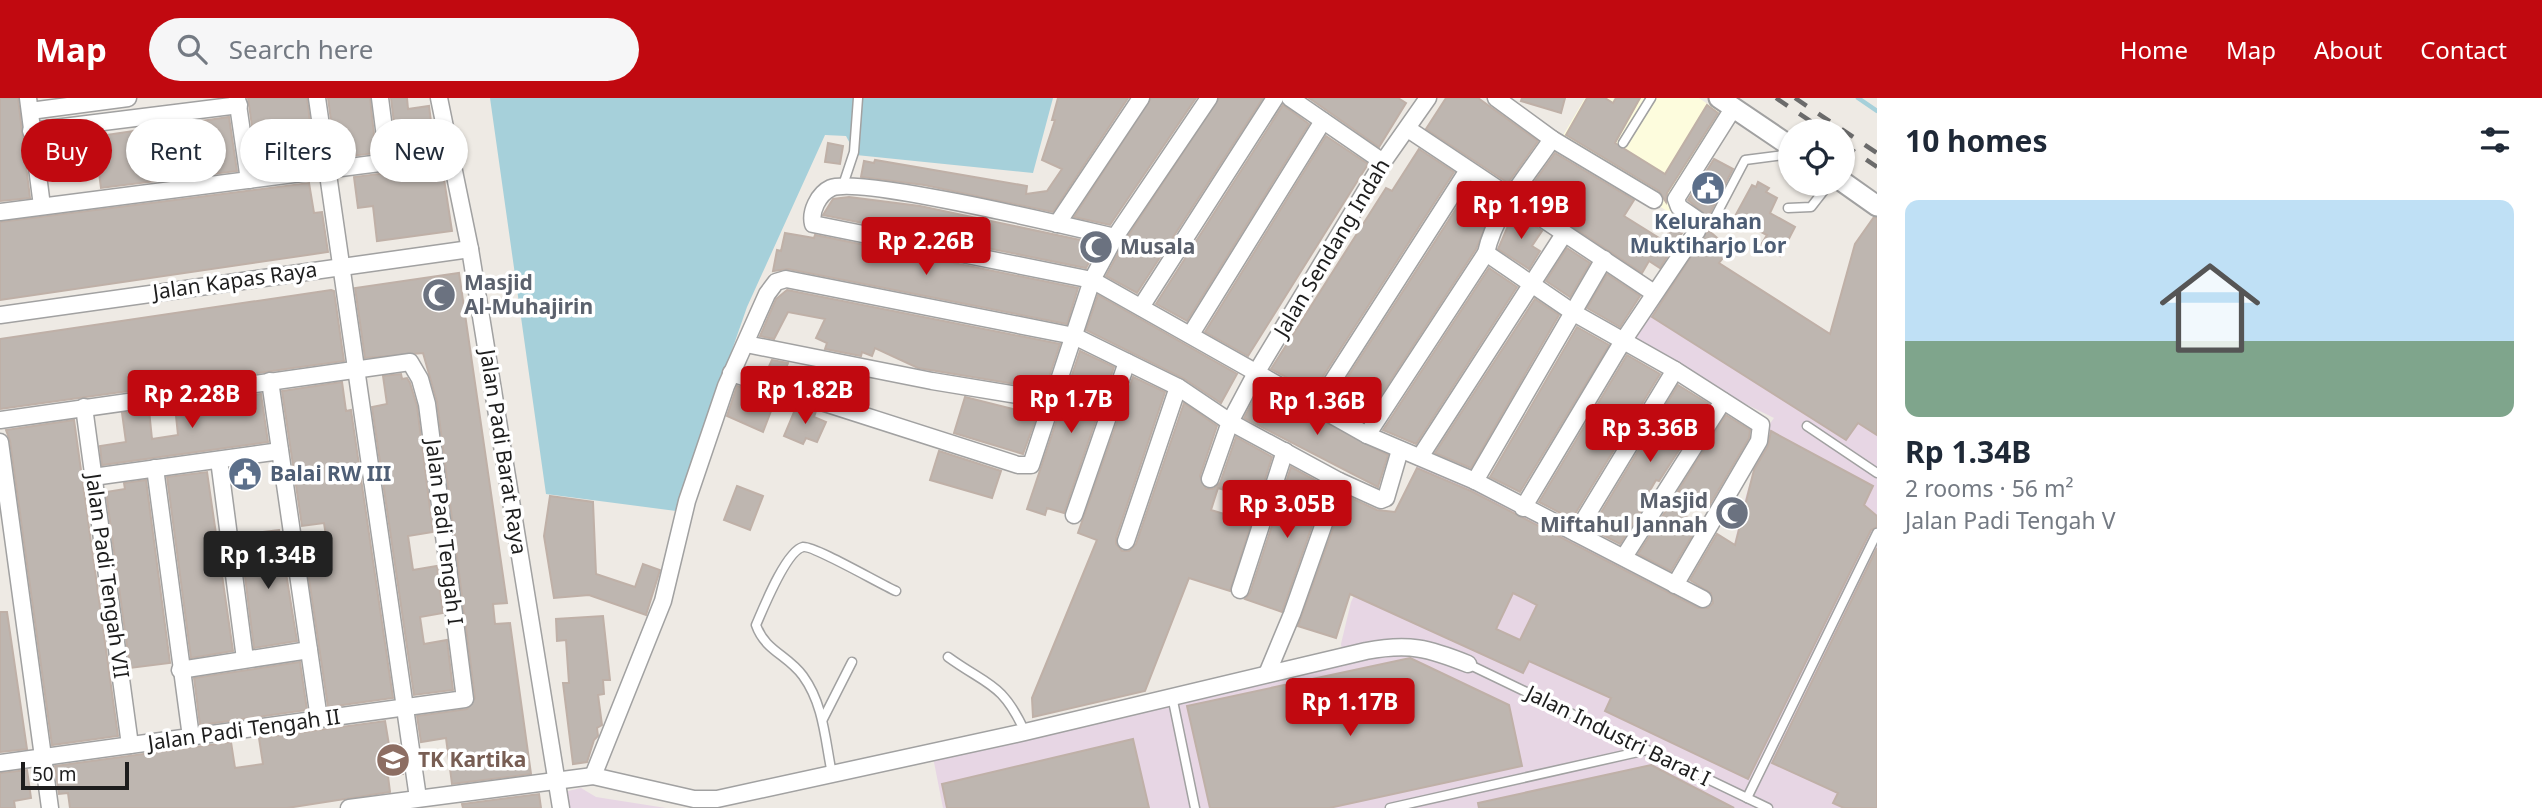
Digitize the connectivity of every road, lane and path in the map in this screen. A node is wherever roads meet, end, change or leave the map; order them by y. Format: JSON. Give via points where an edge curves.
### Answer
{"nodes":[{"id":1,"x":128,"y":98,"type":"edge"},
{"id":2,"x":317,"y":98,"type":"edge"},
{"id":3,"x":380,"y":98,"type":"edge"},
{"id":4,"x":439,"y":98,"type":"edge"},
{"id":5,"x":859,"y":98,"type":"edge"},
{"id":6,"x":1140,"y":98,"type":"edge"},
{"id":7,"x":1275,"y":98,"type":"edge"},
{"id":8,"x":1290,"y":98,"type":"edge"},
{"id":9,"x":1428,"y":98,"type":"edge"},
{"id":10,"x":1496,"y":98,"type":"edge"},
{"id":11,"x":1651,"y":98,"type":"edge"},
{"id":12,"x":1202,"y":100,"type":"edge"},
{"id":13,"x":238,"y":101,"type":"edge"},
{"id":14,"x":1727,"y":102,"type":"edge"},
{"id":15,"x":29,"y":105,"type":"edge"},
{"id":16,"x":112,"y":119,"type":"edge"},
{"id":17,"x":241,"y":119,"type":"edge"},
{"id":18,"x":320,"y":119,"type":"edge"},
{"id":19,"x":383,"y":119,"type":"edge"},
{"id":20,"x":443,"y":119,"type":"edge"},
{"id":21,"x":1322,"y":121,"type":"junction"},
{"id":22,"x":1408,"y":129,"type":"junction"},
{"id":23,"x":1778,"y":138,"type":"edge"},
{"id":24,"x":1552,"y":139,"type":"junction"},
{"id":25,"x":1623,"y":142,"type":"dead end"},
{"id":26,"x":1778,"y":156,"type":"edge"},
{"id":27,"x":1383,"y":162,"type":"junction"},
{"id":28,"x":1468,"y":170,"type":"junction"},
{"id":29,"x":240,"y":181,"type":"edge"},
{"id":30,"x":38,"y":182,"type":"edge"},
{"id":31,"x":328,"y":182,"type":"edge"},
{"id":32,"x":456,"y":182,"type":"edge"},
{"id":33,"x":843,"y":185,"type":"junction"},
{"id":34,"x":1855,"y":190,"type":"edge"},
{"id":35,"x":1820,"y":196,"type":"edge"},
{"id":36,"x":1511,"y":198,"type":"junction"},
{"id":37,"x":1654,"y":200,"type":"dead end"},
{"id":38,"x":42,"y":206,"type":"junction"},
{"id":39,"x":1877,"y":206,"type":"edge"},
{"id":40,"x":1788,"y":208,"type":"dead end"},
{"id":41,"x":0,"y":212,"type":"edge"},
{"id":42,"x":1714,"y":219,"type":"dead end"},
{"id":43,"x":1057,"y":223,"type":"junction"},
{"id":44,"x":1564,"y":234,"type":"junction"},
{"id":45,"x":1115,"y":237,"type":"junction"},
{"id":46,"x":470,"y":249,"type":"junction"},
{"id":47,"x":1486,"y":253,"type":"junction"},
{"id":48,"x":1604,"y":259,"type":"junction"},
{"id":49,"x":342,"y":266,"type":"junction"},
{"id":50,"x":1092,"y":280,"type":"junction"},
{"id":51,"x":1530,"y":283,"type":"junction"},
{"id":52,"x":1654,"y":293,"type":"junction"},
{"id":53,"x":1141,"y":307,"type":"junction"},
{"id":54,"x":1574,"y":313,"type":"junction"},
{"id":55,"x":0,"y":315,"type":"edge"},
{"id":56,"x":1191,"y":334,"type":"junction"},
{"id":57,"x":1074,"y":336,"type":"junction"},
{"id":58,"x":1623,"y":341,"type":"junction"},
{"id":59,"x":746,"y":344,"type":"junction"},
{"id":60,"x":1127,"y":362,"type":"junction"},
{"id":61,"x":356,"y":369,"type":"junction"},
{"id":62,"x":1675,"y":370,"type":"junction"},
{"id":63,"x":731,"y":373,"type":"junction"},
{"id":64,"x":1256,"y":373,"type":"junction"},
{"id":65,"x":270,"y":381,"type":"junction"},
{"id":66,"x":1178,"y":387,"type":"junction"},
{"id":67,"x":1053,"y":401,"type":"junction"},
{"id":68,"x":1723,"y":401,"type":"junction"},
{"id":69,"x":1316,"y":407,"type":"junction"},
{"id":70,"x":84,"y":408,"type":"junction"},
{"id":71,"x":0,"y":421,"type":"edge"},
{"id":72,"x":1230,"y":422,"type":"junction"},
{"id":73,"x":1807,"y":426,"type":"dead end"},
{"id":74,"x":1367,"y":435,"type":"junction"},
{"id":75,"x":0,"y":442,"type":"edge"},
{"id":76,"x":1400,"y":450,"type":"junction"},
{"id":77,"x":280,"y":451,"type":"junction"},
{"id":78,"x":1285,"y":451,"type":"junction"},
{"id":79,"x":1420,"y":457,"type":"junction"},
{"id":80,"x":219,"y":460,"type":"junction"},
{"id":81,"x":155,"y":468,"type":"junction"},
{"id":82,"x":1877,"y":473,"type":"edge"},
{"id":83,"x":93,"y":477,"type":"junction"},
{"id":84,"x":1210,"y":479,"type":"dead end"},
{"id":85,"x":1339,"y":481,"type":"junction"},
{"id":86,"x":1475,"y":481,"type":"junction"},
{"id":87,"x":1523,"y":508,"type":"junction"},
{"id":88,"x":1074,"y":515,"type":"dead end"},
{"id":89,"x":1576,"y":533,"type":"junction"},
{"id":90,"x":1877,"y":533,"type":"edge"},
{"id":91,"x":1126,"y":541,"type":"dead end"},
{"id":92,"x":1624,"y":556,"type":"junction"},
{"id":93,"x":1675,"y":584,"type":"junction"},
{"id":94,"x":1240,"y":590,"type":"dead end"},
{"id":95,"x":896,"y":591,"type":"dead end"},
{"id":96,"x":1703,"y":599,"type":"dead end"},
{"id":97,"x":309,"y":650,"type":"junction"},
{"id":98,"x":948,"y":657,"type":"dead end"},
{"id":99,"x":245,"y":659,"type":"junction"},
{"id":100,"x":852,"y":662,"type":"dead end"},
{"id":101,"x":1468,"y":664,"type":"joint"},
{"id":102,"x":180,"y":670,"type":"junction"},
{"id":103,"x":1267,"y":674,"type":"junction"},
{"id":104,"x":1172,"y":696,"type":"junction"},
{"id":105,"x":405,"y":708,"type":"junction"},
{"id":106,"x":319,"y":719,"type":"junction"},
{"id":107,"x":823,"y":719,"type":"junction"},
{"id":108,"x":1025,"y":732,"type":"junction"},
{"id":109,"x":191,"y":737,"type":"junction"},
{"id":110,"x":130,"y":745,"type":"junction"},
{"id":111,"x":1647,"y":750,"type":"junction"},
{"id":112,"x":41,"y":757,"type":"junction"},
{"id":113,"x":0,"y":763,"type":"edge"},
{"id":114,"x":832,"y":774,"type":"junction"},
{"id":115,"x":593,"y":776,"type":"junction"},
{"id":116,"x":565,"y":780,"type":"junction"},
{"id":117,"x":418,"y":798,"type":"junction"},
{"id":118,"x":1747,"y":798,"type":"junction"},
{"id":119,"x":459,"y":801,"type":"edge"},
{"id":120,"x":50,"y":808,"type":"edge"},
{"id":121,"x":349,"y":808,"type":"edge"},
{"id":122,"x":561,"y":808,"type":"edge"},
{"id":123,"x":1195,"y":808,"type":"edge"},
{"id":124,"x":1390,"y":808,"type":"edge"},
{"id":125,"x":1768,"y":808,"type":"edge"}],
"edges":[{"from":1,"to":15,"type":"street"},
{"from":2,"to":18,"type":"street"},
{"from":3,"to":19,"type":"street"},
{"from":4,"to":20,"type":"street","name":"Jalan Padi Barat Raya"},
{"from":5,"to":33,"type":"lane","via":[[854,152]]},
{"from":6,"to":43,"type":"street"},
{"from":7,"to":53,"type":"street"},
{"from":8,"to":21,"type":"street"},
{"from":9,"to":22,"type":"street","name":"Jalan Sendang Indah"},
{"from":10,"to":24,"type":"street"},
{"from":11,"to":25,"type":"lane"},
{"from":12,"to":45,"type":"street"},
{"from":13,"to":16,"type":"street"},
{"from":13,"to":17,"type":"street"},
{"from":14,"to":23,"type":"street"},
{"from":14,"to":52,"type":"street","via":[[1677,197],[1679,207],[1697,218],[1699,226]]},
{"from":21,"to":27,"type":"street"},
{"from":21,"to":56,"type":"street"},
{"from":22,"to":27,"type":"street","name":"Jalan Sendang Indah"},
{"from":22,"to":28,"type":"street"},
{"from":24,"to":36,"type":"street"},
{"from":24,"to":37,"type":"street"},
{"from":26,"to":42,"type":"lane","via":[[1745,160]]},
{"from":27,"to":64,"type":"street","name":"Jalan Sendang Indah"},
{"from":28,"to":36,"type":"street"},
{"from":28,"to":69,"type":"street"},
{"from":29,"to":38,"type":"street"},
{"from":30,"to":38,"type":"street"},
{"from":31,"to":49,"type":"street"},
{"from":32,"to":46,"type":"street","name":"Jalan Padi Barat Raya"},
{"from":33,"to":43,"type":"street"},
{"from":33,"to":50,"type":"street","via":[[832,187],[818,201],[813,224]]},
{"from":34,"to":39,"type":"street"},
{"from":35,"to":40,"type":"lane","via":[[1811,207]]},
{"from":36,"to":44,"type":"street"},
{"from":36,"to":47,"type":"street","via":[[1490,234]]},
{"from":38,"to":41,"type":"street"},
{"from":43,"to":45,"type":"street"},
{"from":44,"to":48,"type":"street"},
{"from":44,"to":51,"type":"street"},
{"from":45,"to":50,"type":"street"},
{"from":46,"to":49,"type":"street","name":"Jalan Kapas Raya"},
{"from":46,"to":116,"type":"street","name":"Jalan Padi Barat Raya"},
{"from":47,"to":51,"type":"street"},
{"from":47,"to":74,"type":"street"},
{"from":48,"to":52,"type":"street"},
{"from":48,"to":54,"type":"street"},
{"from":49,"to":55,"type":"street","name":"Jalan Kapas Raya"},
{"from":49,"to":61,"type":"street"},
{"from":50,"to":53,"type":"street"},
{"from":50,"to":57,"type":"street"},
{"from":51,"to":54,"type":"street"},
{"from":51,"to":79,"type":"street"},
{"from":52,"to":58,"type":"street"},
{"from":53,"to":56,"type":"street"},
{"from":54,"to":58,"type":"street"},
{"from":54,"to":86,"type":"street"},
{"from":56,"to":64,"type":"street"},
{"from":57,"to":59,"type":"street","via":[[786,279],[776,282],[767,294]]},
{"from":57,"to":60,"type":"street"},
{"from":57,"to":67,"type":"street"},
{"from":58,"to":62,"type":"street"},
{"from":58,"to":87,"type":"street"},
{"from":59,"to":63,"type":"street"},
{"from":59,"to":67,"type":"street"},
{"from":60,"to":66,"type":"street"},
{"from":60,"to":88,"type":"street"},
{"from":61,"to":65,"type":"street"},
{"from":61,"to":105,"type":"street"},
{"from":61,"to":105,"type":"street","name":"Jalan Padi Tengah I","via":[[410,362],[427,404],[466,699]]},
{"from":62,"to":68,"type":"street"},
{"from":62,"to":89,"type":"street"},
{"from":63,"to":67,"type":"street","via":[[1024,467],[1034,462]]},
{"from":63,"to":115,"type":"street","via":[[687,501],[663,601]]},
{"from":64,"to":69,"type":"street"},
{"from":64,"to":72,"type":"street","name":"Jalan Sendang Indah"},
{"from":65,"to":70,"type":"street"},
{"from":65,"to":77,"type":"street"},
{"from":66,"to":72,"type":"street"},
{"from":66,"to":91,"type":"street"},
{"from":68,"to":92,"type":"street"},
{"from":68,"to":93,"type":"street","via":[[1762,429]]},
{"from":69,"to":74,"type":"street"},
{"from":70,"to":71,"type":"street"},
{"from":70,"to":83,"type":"street","name":"Jalan Padi Tengah VII"},
{"from":72,"to":78,"type":"street"},
{"from":72,"to":84,"type":"street","name":"Jalan Sendang Indah"},
{"from":73,"to":82,"type":"lane"},
{"from":74,"to":76,"type":"street"},
{"from":75,"to":112,"type":"street"},
{"from":76,"to":79,"type":"street"},
{"from":76,"to":85,"type":"street","via":[[1386,498],[1381,500]]},
{"from":77,"to":80,"type":"street"},
{"from":77,"to":97,"type":"street"},
{"from":78,"to":85,"type":"street"},
{"from":78,"to":94,"type":"street"},
{"from":79,"to":86,"type":"street"},
{"from":80,"to":81,"type":"street"},
{"from":80,"to":99,"type":"street"},
{"from":81,"to":83,"type":"street"},
{"from":81,"to":102,"type":"street"},
{"from":83,"to":110,"type":"street","name":"Jalan Padi Tengah VII"},
{"from":85,"to":103,"type":"street"},
{"from":86,"to":87,"type":"street"},
{"from":87,"to":89,"type":"street"},
{"from":89,"to":92,"type":"street"},
{"from":90,"to":118,"type":"lane"},
{"from":92,"to":93,"type":"street"},
{"from":93,"to":96,"type":"street"},
{"from":95,"to":107,"type":"lane","via":[[818,548],[805,546],[794,551],[756,625],[767,646],[792,662],[805,678]]},
{"from":97,"to":99,"type":"street"},
{"from":97,"to":106,"type":"street"},
{"from":98,"to":108,"type":"lane","via":[[1008,699]]},
{"from":99,"to":102,"type":"street"},
{"from":100,"to":107,"type":"lane"},
{"from":101,"to":103,"type":"street","via":[[1424,647],[1398,645]]},
{"from":101,"to":111,"type":"lane","name":"Jalan Industri Barat I"},
{"from":102,"to":109,"type":"street"},
{"from":103,"to":104,"type":"street"},
{"from":104,"to":108,"type":"street"},
{"from":104,"to":123,"type":"lane"},
{"from":105,"to":106,"type":"street","name":"Jalan Padi Tengah II"},
{"from":105,"to":117,"type":"street"},
{"from":106,"to":109,"type":"street","name":"Jalan Padi Tengah II"},
{"from":107,"to":114,"type":"lane"},
{"from":108,"to":114,"type":"street"},
{"from":109,"to":110,"type":"street","name":"Jalan Padi Tengah II"},
{"from":110,"to":112,"type":"street","name":"Jalan Padi Tengah II"},
{"from":111,"to":118,"type":"lane","name":"Jalan Industri Barat I"},
{"from":111,"to":124,"type":"lane"},
{"from":112,"to":113,"type":"street","name":"Jalan Padi Tengah II"},
{"from":112,"to":120,"type":"street"},
{"from":114,"to":115,"type":"street","via":[[717,799],[682,797]]},
{"from":115,"to":116,"type":"street"},
{"from":116,"to":119,"type":"street"},
{"from":116,"to":122,"type":"street","name":"Jalan Padi Barat Raya"},
{"from":117,"to":119,"type":"street"},
{"from":117,"to":121,"type":"street"},
{"from":118,"to":125,"type":"lane","name":"Jalan Industri Barat I"}]}
